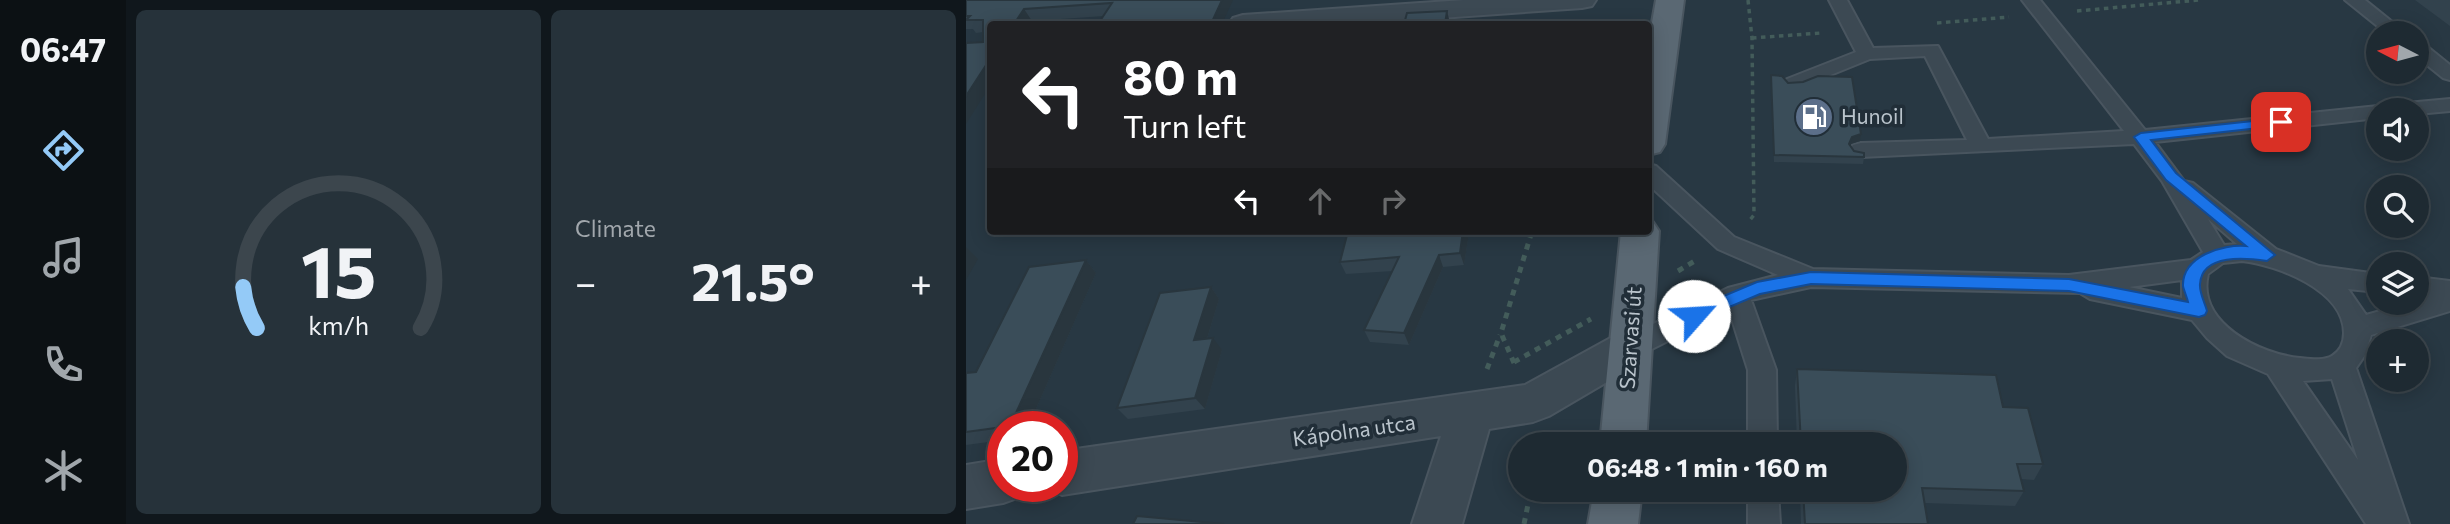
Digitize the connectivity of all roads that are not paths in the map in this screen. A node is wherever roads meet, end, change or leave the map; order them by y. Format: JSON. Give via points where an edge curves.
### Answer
{"nodes":[{"id":1,"x":1582,"y":0,"type":"edge"},
{"id":2,"x":1670,"y":0,"type":"edge"},
{"id":3,"x":1838,"y":0,"type":"edge"},
{"id":4,"x":2354,"y":0,"type":"edge"},
{"id":5,"x":2037,"y":7,"type":"edge"},
{"id":6,"x":1285,"y":21,"type":"edge"},
{"id":7,"x":2381,"y":21,"type":"edge"},
{"id":8,"x":1867,"y":54,"type":"junction"},
{"id":9,"x":2429,"y":57,"type":"edge"},
{"id":10,"x":2450,"y":74,"type":"edge"},
{"id":11,"x":1794,"y":83,"type":"edge"},
{"id":12,"x":2450,"y":105,"type":"edge"},
{"id":13,"x":2429,"y":107,"type":"edge"},
{"id":14,"x":2366,"y":113,"type":"edge"},
{"id":15,"x":1652,"y":118,"type":"edge"},
{"id":16,"x":2141,"y":137,"type":"junction"},
{"id":17,"x":1981,"y":146,"type":"junction"},
{"id":18,"x":1861,"y":150,"type":"edge"},
{"id":19,"x":1652,"y":175,"type":"edge"},
{"id":20,"x":2171,"y":177,"type":"junction"},
{"id":21,"x":1640,"y":235,"type":"edge"},
{"id":22,"x":2267,"y":255,"type":"junction"},
{"id":23,"x":2207,"y":262,"type":"junction"},
{"id":24,"x":2316,"y":275,"type":"junction"},
{"id":25,"x":1811,"y":278,"type":"junction"},
{"id":26,"x":2366,"y":281,"type":"edge"},
{"id":27,"x":2069,"y":285,"type":"junction"},
{"id":28,"x":2429,"y":288,"type":"edge"},
{"id":29,"x":2450,"y":291,"type":"edge"},
{"id":30,"x":1737,"y":295,"type":"junction"},
{"id":31,"x":2450,"y":301,"type":"edge"},
{"id":32,"x":2199,"y":311,"type":"junction"},
{"id":33,"x":2359,"y":328,"type":"junction"},
{"id":34,"x":1631,"y":347,"type":"junction"},
{"id":35,"x":2341,"y":365,"type":"junction"},
{"id":36,"x":2278,"y":367,"type":"junction"},
{"id":37,"x":1471,"y":412,"type":"junction"},
{"id":38,"x":1624,"y":432,"type":"edge"},
{"id":39,"x":1763,"y":432,"type":"edge"},
{"id":40,"x":1078,"y":471,"type":"edge"},
{"id":41,"x":987,"y":483,"type":"edge"},
{"id":42,"x":966,"y":486,"type":"edge"},
{"id":43,"x":1616,"y":502,"type":"edge"},
{"id":44,"x":1763,"y":502,"type":"edge"},
{"id":45,"x":1437,"y":524,"type":"edge"},
{"id":46,"x":1613,"y":524,"type":"edge"},
{"id":47,"x":1764,"y":524,"type":"edge"},
{"id":48,"x":2384,"y":524,"type":"edge"},
{"id":49,"x":2395,"y":524,"type":"edge"}],
"edges":[{"from":1,"to":6,"type":"street"},
{"from":2,"to":15,"type":"main road"},
{"from":3,"to":8,"type":"lane"},
{"from":4,"to":7,"type":"lane"},
{"from":5,"to":16,"type":"lane"},
{"from":8,"to":11,"type":"lane"},
{"from":8,"to":17,"type":"lane","via":[[1931,50]]},
{"from":9,"to":10,"type":"lane"},
{"from":12,"to":13,"type":"lane"},
{"from":14,"to":16,"type":"lane"},
{"from":16,"to":17,"type":"lane"},
{"from":16,"to":20,"type":"lane"},
{"from":17,"to":18,"type":"lane"},
{"from":19,"to":25,"type":"lane","via":[[1726,243]]},
{"from":20,"to":22,"type":"lane"},
{"from":20,"to":23,"type":"lane"},
{"from":21,"to":34,"type":"main road","name":"Szarvasi út"},
{"from":22,"to":23,"type":"lane","via":[[2242,252]]},
{"from":22,"to":24,"type":"lane"},
{"from":23,"to":27,"type":"lane"},
{"from":23,"to":32,"type":"lane","via":[[2191,285]]},
{"from":24,"to":26,"type":"lane"},
{"from":24,"to":33,"type":"lane","via":[[2345,302]]},
{"from":25,"to":27,"type":"lane"},
{"from":25,"to":30,"type":"lane"},
{"from":27,"to":32,"type":"lane"},
{"from":28,"to":29,"type":"lane"},
{"from":30,"to":34,"type":"lane"},
{"from":30,"to":39,"type":"lane","via":[[1762,370]]},
{"from":31,"to":33,"type":"lane"},
{"from":32,"to":36,"type":"lane","via":[[2224,339]]},
{"from":33,"to":35,"type":"lane","via":[[2355,353]]},
{"from":34,"to":37,"type":"street","name":"Kápolna utca","via":[[1533,403]]},
{"from":34,"to":38,"type":"main road","name":"Szarvasi út"},
{"from":35,"to":36,"type":"lane","via":[[2317,371]]},
{"from":35,"to":49,"type":"lane"},
{"from":36,"to":48,"type":"lane"},
{"from":37,"to":40,"type":"street","name":"Kápolna utca"},
{"from":37,"to":45,"type":"street"},
{"from":41,"to":42,"type":"street"},
{"from":43,"to":46,"type":"main road"},
{"from":44,"to":47,"type":"lane"}]}
